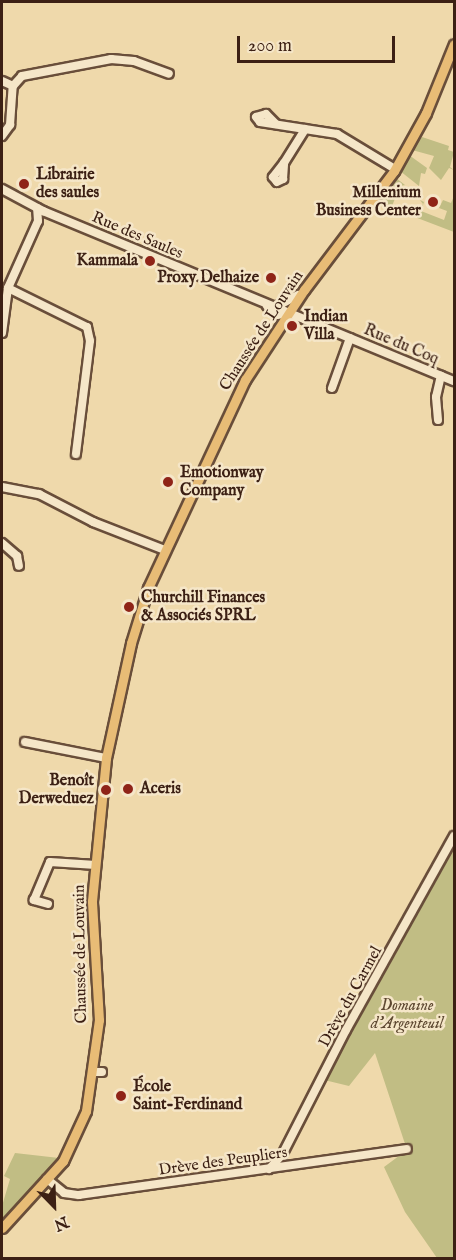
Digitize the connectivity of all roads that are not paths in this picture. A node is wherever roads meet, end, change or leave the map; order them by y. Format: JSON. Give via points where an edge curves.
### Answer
{"nodes":[{"id":1,"x":454,"y":44,"type":"edge"},
{"id":2,"x":169,"y":74,"type":"dead end"},
{"id":3,"x":2,"y":81,"type":"edge"},
{"id":4,"x":13,"y":86,"type":"junction"},
{"id":5,"x":276,"y":124,"type":"dead end"},
{"id":6,"x":304,"y":129,"type":"junction"},
{"id":7,"x":2,"y":136,"type":"edge"},
{"id":8,"x":284,"y":163,"type":"dead end"},
{"id":9,"x":395,"y":169,"type":"junction"},
{"id":10,"x":2,"y":189,"type":"edge"},
{"id":11,"x":37,"y":208,"type":"junction"},
{"id":12,"x":49,"y":213,"type":"junction"},
{"id":13,"x":38,"y":221,"type":"junction"},
{"id":14,"x":8,"y":288,"type":"junction"},
{"id":15,"x":304,"y":290,"type":"junction"},
{"id":16,"x":275,"y":310,"type":"junction"},
{"id":17,"x":288,"y":313,"type":"junction"},
{"id":18,"x":276,"y":331,"type":"junction"},
{"id":19,"x":2,"y":333,"type":"edge"},
{"id":20,"x":350,"y":338,"type":"junction"},
{"id":21,"x":441,"y":376,"type":"junction"},
{"id":22,"x":454,"y":381,"type":"edge"},
{"id":23,"x":332,"y":388,"type":"dead end"},
{"id":24,"x":438,"y":420,"type":"dead end"},
{"id":25,"x":76,"y":454,"type":"dead end"},
{"id":26,"x":2,"y":487,"type":"edge"},
{"id":27,"x":2,"y":543,"type":"edge"},
{"id":28,"x":165,"y":550,"type":"junction"},
{"id":29,"x":19,"y":566,"type":"dead end"},
{"id":30,"x":26,"y":742,"type":"dead end"},
{"id":31,"x":106,"y":758,"type":"junction"},
{"id":32,"x":454,"y":836,"type":"edge"},
{"id":33,"x":96,"y":865,"type":"junction"},
{"id":34,"x":48,"y":904,"type":"dead end"},
{"id":35,"x":407,"y":1149,"type":"dead end"},
{"id":36,"x":269,"y":1169,"type":"junction"},
{"id":37,"x":47,"y":1179,"type":"junction"},
{"id":38,"x":2,"y":1228,"type":"edge"}],
"edges":[{"from":1,"to":9,"type":"main road","name":"Chaussée de Louvain","via":[[426,113]]},
{"from":2,"to":4,"type":"street","via":[[134,61],[111,59],[22,76]]},
{"from":3,"to":4,"type":"street"},
{"from":4,"to":7,"type":"street","via":[[10,125]]},
{"from":5,"to":6,"type":"street"},
{"from":6,"to":8,"type":"street"},
{"from":6,"to":9,"type":"street","via":[[337,134]]},
{"from":9,"to":15,"type":"main road","name":"Chaussée de Louvain"},
{"from":10,"to":11,"type":"street","name":"Rue des Saules"},
{"from":11,"to":12,"type":"street","name":"Rue des Saules"},
{"from":11,"to":13,"type":"street"},
{"from":12,"to":13,"type":"street"},
{"from":12,"to":16,"type":"street","name":"Rue des Saules"},
{"from":13,"to":14,"type":"street"},
{"from":14,"to":19,"type":"street"},
{"from":14,"to":25,"type":"street","via":[[87,327],[90,341]]},
{"from":15,"to":16,"type":"street"},
{"from":15,"to":17,"type":"main road","name":"Chaussée de Louvain"},
{"from":16,"to":17,"type":"street","name":"Rue des Saules"},
{"from":16,"to":18,"type":"street"},
{"from":17,"to":18,"type":"main road","name":"Chaussée de Louvain"},
{"from":17,"to":20,"type":"street","name":"Rue du Coq"},
{"from":18,"to":28,"type":"main road","name":"Chaussée de Louvain","via":[[245,380]]},
{"from":20,"to":21,"type":"street","name":"Rue du Coq"},
{"from":20,"to":23,"type":"street","name":"Rue du Coq"},
{"from":21,"to":22,"type":"street","name":"Rue du Coq"},
{"from":21,"to":24,"type":"street","name":"Rue du Coq","via":[[436,397]]},
{"from":26,"to":28,"type":"street","via":[[39,494],[93,522]]},
{"from":27,"to":29,"type":"street","via":[[17,556]]},
{"from":28,"to":31,"type":"main road","name":"Chaussée de Louvain","via":[[133,633]]},
{"from":30,"to":31,"type":"street"},
{"from":31,"to":33,"type":"main road","name":"Chaussée de Louvain"},
{"from":32,"to":36,"type":"street","name":"Drève du Carmel","via":[[345,1030],[282,1155]]},
{"from":33,"to":34,"type":"street","via":[[50,862],[34,900]]},
{"from":33,"to":37,"type":"main road","name":"Chaussée de Louvain","via":[[93,922],[98,1072],[78,1135]]},
{"from":35,"to":36,"type":"street","name":"Drève des Peupliers"},
{"from":36,"to":37,"type":"street","name":"Drève des Peupliers","via":[[79,1195],[64,1193]]},
{"from":37,"to":38,"type":"main road","name":"Chaussée de Louvain"}]}
